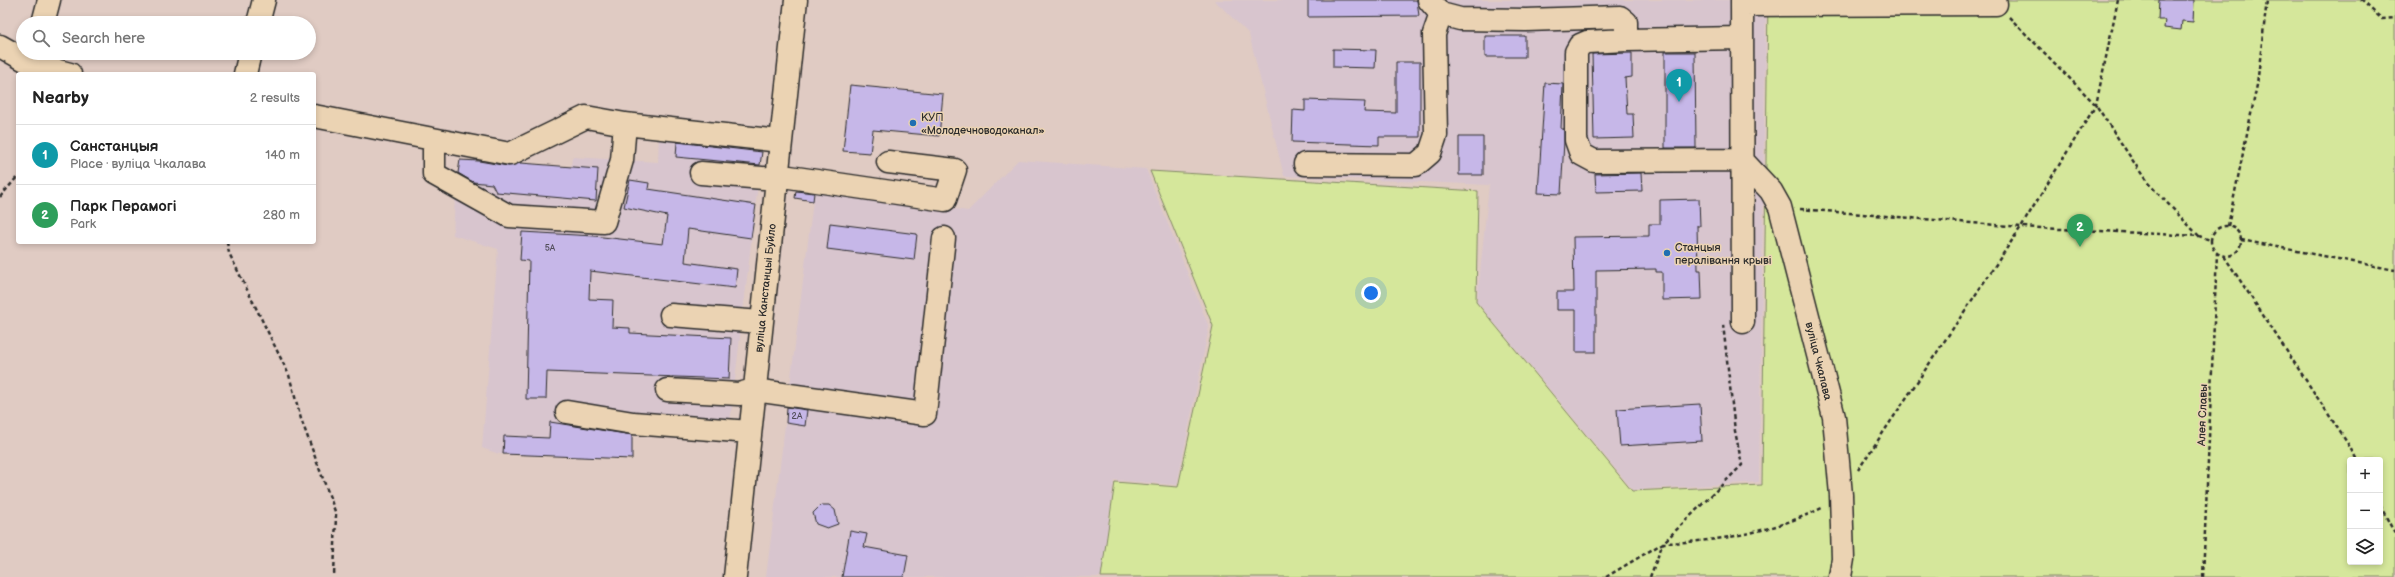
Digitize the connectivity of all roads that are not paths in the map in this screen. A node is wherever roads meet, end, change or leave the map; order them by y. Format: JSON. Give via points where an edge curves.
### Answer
{"nodes":[{"id":1,"x":49,"y":0,"type":"edge"},
{"id":2,"x":264,"y":0,"type":"edge"},
{"id":3,"x":796,"y":0,"type":"edge"},
{"id":4,"x":1742,"y":3,"type":"edge"},
{"id":5,"x":1996,"y":4,"type":"road end"},
{"id":6,"x":1435,"y":7,"type":"edge"},
{"id":7,"x":1600,"y":9,"type":"edge"},
{"id":8,"x":45,"y":16,"type":"edge"},
{"id":9,"x":260,"y":16,"type":"edge"},
{"id":10,"x":1742,"y":38,"type":"junction"},
{"id":11,"x":1626,"y":40,"type":"junction"},
{"id":12,"x":0,"y":46,"type":"edge"},
{"id":13,"x":16,"y":52,"type":"edge"},
{"id":14,"x":38,"y":60,"type":"edge"},
{"id":15,"x":248,"y":60,"type":"edge"},
{"id":16,"x":66,"y":72,"type":"edge"},
{"id":17,"x":245,"y":72,"type":"edge"},
{"id":18,"x":316,"y":116,"type":"edge"},
{"id":19,"x":625,"y":124,"type":"junction"},
{"id":20,"x":434,"y":140,"type":"junction"},
{"id":21,"x":780,"y":140,"type":"junction"},
{"id":22,"x":1742,"y":160,"type":"junction"},
{"id":23,"x":888,"y":162,"type":"dead end"},
{"id":24,"x":1305,"y":164,"type":"dead end"},
{"id":25,"x":701,"y":173,"type":"dead end"},
{"id":26,"x":776,"y":177,"type":"junction"},
{"id":27,"x":944,"y":238,"type":"dead end"},
{"id":28,"x":671,"y":315,"type":"dead end"},
{"id":29,"x":761,"y":322,"type":"junction"},
{"id":30,"x":1733,"y":325,"type":"road end"},
{"id":31,"x":667,"y":390,"type":"dead end"},
{"id":32,"x":754,"y":390,"type":"junction"},
{"id":33,"x":567,"y":412,"type":"dead end"},
{"id":34,"x":750,"y":432,"type":"junction"},
{"id":35,"x":735,"y":577,"type":"edge"},
{"id":36,"x":1840,"y":577,"type":"edge"}],
"edges":[{"from":1,"to":8,"type":"street"},
{"from":2,"to":9,"type":"street"},
{"from":3,"to":21,"type":"street","name":"вуліца Канстанцыі Буйло"},
{"from":4,"to":5,"type":"street"},
{"from":4,"to":10,"type":"street"},
{"from":6,"to":7,"type":"street","via":[[1460,19],[1526,20]]},
{"from":6,"to":24,"type":"street","via":[[1436,135],[1430,153],[1416,165]]},
{"from":7,"to":11,"type":"street","via":[[1626,22]]},
{"from":10,"to":11,"type":"street"},
{"from":10,"to":22,"type":"street"},
{"from":11,"to":22,"type":"street","via":[[1587,42],[1580,45],[1576,52],[1576,140],[1581,154],[1594,161]]},
{"from":12,"to":13,"type":"street"},
{"from":14,"to":16,"type":"street"},
{"from":15,"to":17,"type":"street"},
{"from":18,"to":20,"type":"street"},
{"from":19,"to":20,"type":"street","via":[[586,117],[510,154]]},
{"from":19,"to":20,"type":"street","via":[[622,160],[604,222],[509,216],[434,174]]},
{"from":19,"to":21,"type":"street"},
{"from":21,"to":26,"type":"street","name":"вуліца Канстанцыі Буйло"},
{"from":22,"to":30,"type":"street"},
{"from":22,"to":36,"type":"street","name":"вуліца Чкалава","via":[[1771,191],[1780,207],[1834,417],[1841,495],[1843,560]]},
{"from":23,"to":26,"type":"street","via":[[955,170],[944,200]]},
{"from":25,"to":26,"type":"street"},
{"from":26,"to":29,"type":"street","name":"вуліца Канстанцыі Буйло"},
{"from":27,"to":32,"type":"street","via":[[925,414]]},
{"from":28,"to":29,"type":"street"},
{"from":29,"to":32,"type":"street","name":"вуліца Канстанцыі Буйло"},
{"from":31,"to":32,"type":"street","via":[[739,394]]},
{"from":32,"to":34,"type":"street","name":"вуліца Канстанцыі Буйло"},
{"from":33,"to":34,"type":"street","via":[[633,423]]},
{"from":34,"to":35,"type":"street","name":"вуліца Канстанцыі Буйло"}]}
